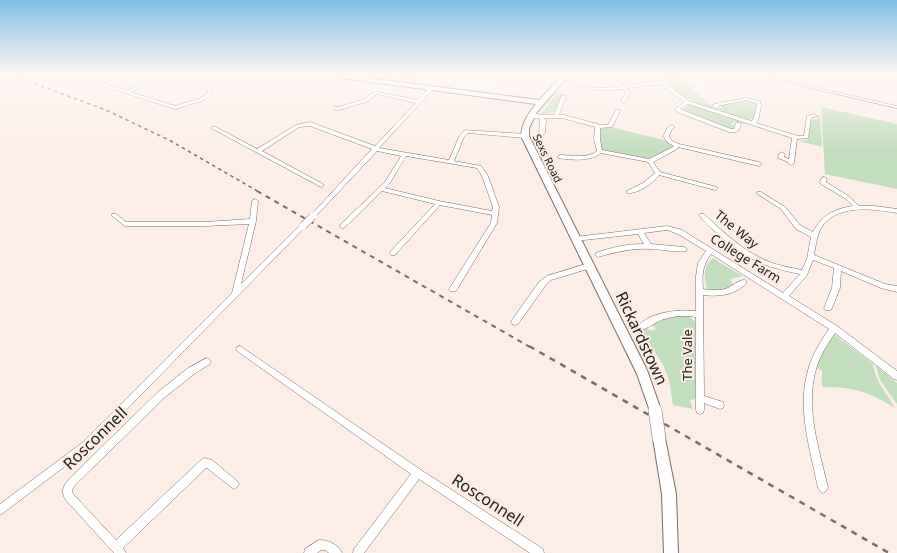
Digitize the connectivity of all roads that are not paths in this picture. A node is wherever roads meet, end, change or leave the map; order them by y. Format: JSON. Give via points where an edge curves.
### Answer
{"nodes":[{"id":1,"x":151,"y":100,"type":"edge"},
{"id":2,"x":199,"y":100,"type":"edge"},
{"id":3,"x":364,"y":100,"type":"edge"},
{"id":4,"x":409,"y":100,"type":"edge"},
{"id":5,"x":421,"y":100,"type":"edge"},
{"id":6,"x":524,"y":100,"type":"edge"},
{"id":7,"x":543,"y":100,"type":"edge"},
{"id":8,"x":562,"y":100,"type":"edge"},
{"id":9,"x":684,"y":100,"type":"edge"},
{"id":10,"x":742,"y":100,"type":"edge"},
{"id":11,"x":749,"y":100,"type":"edge"},
{"id":12,"x":866,"y":100,"type":"edge"},
{"id":13,"x":419,"y":102,"type":"junction"},
{"id":14,"x":540,"y":102,"type":"junction"},
{"id":15,"x":687,"y":102,"type":"junction"},
{"id":16,"x":336,"y":107,"type":"dead end"},
{"id":17,"x":897,"y":107,"type":"edge"},
{"id":18,"x":717,"y":108,"type":"dead end"},
{"id":19,"x":618,"y":110,"type":"dead end"},
{"id":20,"x":556,"y":115,"type":"junction"},
{"id":21,"x":530,"y":116,"type":"junction"},
{"id":22,"x":814,"y":116,"type":"dead end"},
{"id":23,"x":541,"y":117,"type":"junction"},
{"id":24,"x":752,"y":123,"type":"junction"},
{"id":25,"x":738,"y":124,"type":"dead end"},
{"id":26,"x":598,"y":127,"type":"junction"},
{"id":27,"x":672,"y":127,"type":"dead end"},
{"id":28,"x":214,"y":128,"type":"dead end"},
{"id":29,"x":542,"y":133,"type":"dead end"},
{"id":30,"x":525,"y":136,"type":"junction"},
{"id":31,"x":795,"y":138,"type":"junction"},
{"id":32,"x":677,"y":145,"type":"junction"},
{"id":33,"x":374,"y":148,"type":"junction"},
{"id":34,"x":258,"y":151,"type":"junction"},
{"id":35,"x":600,"y":151,"type":"junction"},
{"id":36,"x":404,"y":155,"type":"junction"},
{"id":37,"x":560,"y":157,"type":"dead end"},
{"id":38,"x":781,"y":157,"type":"dead end"},
{"id":39,"x":650,"y":161,"type":"junction"},
{"id":40,"x":451,"y":162,"type":"junction"},
{"id":41,"x":759,"y":164,"type":"dead end"},
{"id":42,"x":658,"y":173,"type":"junction"},
{"id":43,"x":824,"y":179,"type":"dead end"},
{"id":44,"x":321,"y":185,"type":"dead end"},
{"id":45,"x":382,"y":188,"type":"junction"},
{"id":46,"x":715,"y":188,"type":"dead end"},
{"id":47,"x":628,"y":192,"type":"dead end"},
{"id":48,"x":759,"y":193,"type":"dead end"},
{"id":49,"x":255,"y":201,"type":"dead end"},
{"id":50,"x":439,"y":203,"type":"junction"},
{"id":51,"x":856,"y":207,"type":"junction"},
{"id":52,"x":897,"y":211,"type":"edge"},
{"id":53,"x":496,"y":214,"type":"junction"},
{"id":54,"x":114,"y":215,"type":"dead end"},
{"id":55,"x":702,"y":215,"type":"dead end"},
{"id":56,"x":253,"y":221,"type":"junction"},
{"id":57,"x":342,"y":226,"type":"dead end"},
{"id":58,"x":640,"y":231,"type":"junction"},
{"id":59,"x":815,"y":236,"type":"junction"},
{"id":60,"x":575,"y":238,"type":"junction"},
{"id":61,"x":649,"y":246,"type":"junction"},
{"id":62,"x":684,"y":249,"type":"dead end"},
{"id":63,"x":710,"y":250,"type":"junction"},
{"id":64,"x":393,"y":253,"type":"dead end"},
{"id":65,"x":598,"y":255,"type":"dead end"},
{"id":66,"x":811,"y":256,"type":"junction"},
{"id":67,"x":589,"y":266,"type":"junction"},
{"id":68,"x":838,"y":267,"type":"junction"},
{"id":69,"x":805,"y":272,"type":"junction"},
{"id":70,"x":743,"y":282,"type":"dead end"},
{"id":71,"x":453,"y":289,"type":"dead end"},
{"id":72,"x":897,"y":289,"type":"edge"},
{"id":73,"x":699,"y":291,"type":"junction"},
{"id":74,"x":235,"y":295,"type":"junction"},
{"id":75,"x":784,"y":297,"type":"junction"},
{"id":76,"x":828,"y":308,"type":"dead end"},
{"id":77,"x":699,"y":314,"type":"junction"},
{"id":78,"x":515,"y":322,"type":"dead end"},
{"id":79,"x":642,"y":327,"type":"dead end"},
{"id":80,"x":834,"y":328,"type":"junction"},
{"id":81,"x":240,"y":349,"type":"dead end"},
{"id":82,"x":207,"y":362,"type":"dead end"},
{"id":83,"x":893,"y":368,"type":"edge"},
{"id":84,"x":897,"y":376,"type":"edge"},
{"id":85,"x":700,"y":398,"type":"junction"},
{"id":86,"x":720,"y":405,"type":"dead end"},
{"id":87,"x":700,"y":410,"type":"dead end"},
{"id":88,"x":418,"y":473,"type":"junction"},
{"id":89,"x":234,"y":484,"type":"dead end"},
{"id":90,"x":823,"y":488,"type":"dead end"},
{"id":91,"x":0,"y":510,"type":"edge"},
{"id":92,"x":119,"y":551,"type":"edge"},
{"id":93,"x":309,"y":553,"type":"edge"},
{"id":94,"x":337,"y":553,"type":"edge"},
{"id":95,"x":358,"y":553,"type":"edge"},
{"id":96,"x":539,"y":553,"type":"edge"},
{"id":97,"x":671,"y":553,"type":"edge"}],
"edges":[{"from":1,"to":2,"type":"street","via":[[169,106],[184,106]]},
{"from":3,"to":16,"type":"street","via":[[337,109]]},
{"from":4,"to":13,"type":"street"},
{"from":5,"to":13,"type":"street"},
{"from":6,"to":14,"type":"street"},
{"from":7,"to":14,"type":"street","name":"Sexs Road"},
{"from":8,"to":20,"type":"street"},
{"from":9,"to":15,"type":"street"},
{"from":10,"to":18,"type":"street","via":[[714,105]]},
{"from":11,"to":24,"type":"street","via":[[758,102],[759,106],[755,121]]},
{"from":12,"to":17,"type":"street"},
{"from":13,"to":33,"type":"street"},
{"from":14,"to":21,"type":"street","name":"Sexs Road"},
{"from":15,"to":24,"type":"street"},
{"from":15,"to":25,"type":"street","via":[[677,109],[731,132],[736,130]]},
{"from":19,"to":26,"type":"street","via":[[610,126]]},
{"from":20,"to":23,"type":"street"},
{"from":20,"to":26,"type":"street","via":[[592,123]]},
{"from":21,"to":23,"type":"street"},
{"from":21,"to":30,"type":"street","name":"Sexs Road","via":[[526,122]]},
{"from":22,"to":31,"type":"street","via":[[809,117],[806,137]]},
{"from":23,"to":29,"type":"street"},
{"from":24,"to":31,"type":"street"},
{"from":26,"to":35,"type":"street"},
{"from":27,"to":32,"type":"street","via":[[666,136],[670,142]]},
{"from":28,"to":34,"type":"street"},
{"from":30,"to":40,"type":"street","via":[[467,131],[462,136]]},
{"from":30,"to":60,"type":"street","name":"Sexs Road"},
{"from":31,"to":38,"type":"street","via":[[791,162]]},
{"from":32,"to":39,"type":"street"},
{"from":32,"to":41,"type":"street"},
{"from":33,"to":34,"type":"street","via":[[315,124],[305,123]]},
{"from":33,"to":36,"type":"street"},
{"from":33,"to":74,"type":"street","bridge":true,"via":[[313,216]]},
{"from":34,"to":44,"type":"street"},
{"from":35,"to":37,"type":"street","via":[[586,157]]},
{"from":35,"to":39,"type":"street"},
{"from":36,"to":40,"type":"street"},
{"from":36,"to":45,"type":"street","via":[[394,174]]},
{"from":39,"to":42,"type":"street"},
{"from":40,"to":53,"type":"street","via":[[481,169]]},
{"from":42,"to":46,"type":"street"},
{"from":42,"to":47,"type":"street","via":[[648,184]]},
{"from":43,"to":51,"type":"street","via":[[824,183],[848,198]]},
{"from":45,"to":50,"type":"street"},
{"from":45,"to":57,"type":"street"},
{"from":48,"to":59,"type":"street","via":[[783,208],[798,227]]},
{"from":49,"to":56,"type":"street"},
{"from":50,"to":53,"type":"street"},
{"from":50,"to":64,"type":"street"},
{"from":51,"to":52,"type":"street"},
{"from":51,"to":59,"type":"street","via":[[834,214],[822,223]]},
{"from":53,"to":71,"type":"street","via":[[494,223]]},
{"from":54,"to":56,"type":"street","via":[[125,224],[211,225]]},
{"from":55,"to":69,"type":"street","name":"The Way","via":[[752,257]]},
{"from":56,"to":74,"type":"street"},
{"from":58,"to":60,"type":"street","name":"College Farm"},
{"from":58,"to":61,"type":"street"},
{"from":58,"to":63,"type":"street","name":"College Farm","via":[[667,228],[680,232]]},
{"from":59,"to":66,"type":"street"},
{"from":60,"to":67,"type":"street","name":"Rickardstown"},
{"from":61,"to":62,"type":"street"},
{"from":61,"to":65,"type":"street","via":[[609,250]]},
{"from":63,"to":73,"type":"street","name":"The Vale","via":[[700,263]]},
{"from":63,"to":75,"type":"street","name":"College Farm"},
{"from":66,"to":68,"type":"street"},
{"from":66,"to":69,"type":"street"},
{"from":67,"to":78,"type":"street","via":[[549,278]]},
{"from":67,"to":97,"type":"street","name":"Rickardstown","bridge":true,"via":[[643,374],[655,410],[669,494]]},
{"from":68,"to":72,"type":"street"},
{"from":68,"to":76,"type":"street","via":[[836,288]]},
{"from":69,"to":75,"type":"street"},
{"from":70,"to":73,"type":"street","via":[[723,294]]},
{"from":73,"to":77,"type":"street","name":"The Vale"},
{"from":74,"to":91,"type":"street","via":[[85,446]]},
{"from":75,"to":80,"type":"street","name":"College Farm"},
{"from":77,"to":79,"type":"street","via":[[663,315]]},
{"from":77,"to":85,"type":"street","name":"The Vale"},
{"from":80,"to":83,"type":"street","name":"College Farm"},
{"from":80,"to":90,"type":"street","via":[[812,367],[808,395],[810,423]]},
{"from":81,"to":88,"type":"street","name":"Rosconnell"},
{"from":82,"to":92,"type":"street","name":"Rosconnell","via":[[191,371],[161,395],[67,489],[68,496]]},
{"from":83,"to":84,"type":"street","name":"College Farm"},
{"from":85,"to":86,"type":"street","name":"The Vale"},
{"from":85,"to":87,"type":"street"},
{"from":88,"to":95,"type":"street"},
{"from":88,"to":96,"type":"street","name":"Rosconnell"},
{"from":89,"to":92,"type":"street","name":"Rosconnell","via":[[209,463],[204,462]]},
{"from":93,"to":94,"type":"street","via":[[319,545],[327,545]]}]}
